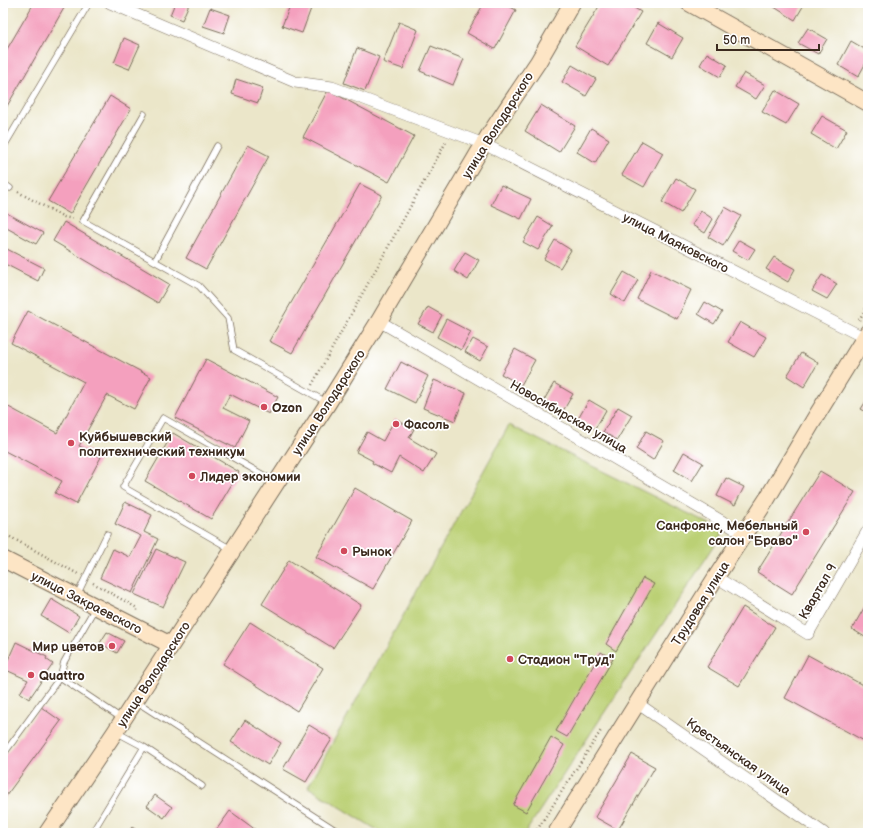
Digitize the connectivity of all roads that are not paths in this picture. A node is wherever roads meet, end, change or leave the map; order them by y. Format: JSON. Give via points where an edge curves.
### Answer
{"nodes":[{"id":1,"x":89,"y":3,"type":"edge"},
{"id":2,"x":110,"y":3,"type":"edge"},
{"id":3,"x":572,"y":3,"type":"edge"},
{"id":4,"x":689,"y":3,"type":"edge"},
{"id":5,"x":868,"y":103,"type":"edge"},
{"id":6,"x":144,"y":114,"type":"dead end"},
{"id":7,"x":484,"y":144,"type":"junction"},
{"id":8,"x":217,"y":146,"type":"dead end"},
{"id":9,"x":3,"y":148,"type":"edge"},
{"id":10,"x":3,"y":184,"type":"edge"},
{"id":11,"x":10,"y":188,"type":"road end"},
{"id":12,"x":155,"y":261,"type":"junction"},
{"id":13,"x":379,"y":321,"type":"junction"},
{"id":14,"x":867,"y":337,"type":"edge"},
{"id":15,"x":328,"y":403,"type":"junction"},
{"id":16,"x":276,"y":482,"type":"junction"},
{"id":17,"x":868,"y":530,"type":"edge"},
{"id":18,"x":107,"y":534,"type":"dead end"},
{"id":19,"x":744,"y":534,"type":"junction"},
{"id":20,"x":233,"y":550,"type":"junction"},
{"id":21,"x":3,"y":559,"type":"edge"},
{"id":22,"x":716,"y":577,"type":"junction"},
{"id":23,"x":76,"y":597,"type":"junction"},
{"id":24,"x":96,"y":607,"type":"junction"},
{"id":25,"x":171,"y":645,"type":"junction"},
{"id":26,"x":60,"y":677,"type":"junction"},
{"id":27,"x":135,"y":701,"type":"junction"},
{"id":28,"x":637,"y":702,"type":"junction"},
{"id":29,"x":119,"y":726,"type":"junction"},
{"id":30,"x":144,"y":747,"type":"junction"},
{"id":31,"x":3,"y":755,"type":"edge"},
{"id":32,"x":202,"y":786,"type":"dead end"},
{"id":33,"x":47,"y":833,"type":"edge"},
{"id":34,"x":92,"y":833,"type":"edge"},
{"id":35,"x":338,"y":833,"type":"edge"},
{"id":36,"x":556,"y":833,"type":"edge"},
{"id":37,"x":824,"y":833,"type":"edge"}],
"edges":[{"from":1,"to":9,"type":"lane"},
{"from":2,"to":7,"type":"street","name":"улица Маяковского","via":[[295,82],[332,87]]},
{"from":3,"to":7,"type":"street","name":"улица Володарского","via":[[538,62]]},
{"from":4,"to":5,"type":"street"},
{"from":6,"to":12,"type":"lane","via":[[83,221]]},
{"from":7,"to":13,"type":"street","name":"улица Володарского"},
{"from":7,"to":14,"type":"street","name":"улица Маяковского"},
{"from":8,"to":12,"type":"lane"},
{"from":10,"to":11,"type":"lane"},
{"from":12,"to":15,"type":"lane","via":[[199,286],[223,312],[228,318],[234,350]]},
{"from":13,"to":15,"type":"street","name":"улица Володарского"},
{"from":13,"to":19,"type":"street","name":"Новосибирская улица"},
{"from":14,"to":19,"type":"street","name":"Трудовая улица"},
{"from":15,"to":16,"type":"street","name":"улица Володарского"},
{"from":16,"to":20,"type":"street","name":"улица Володарского"},
{"from":16,"to":20,"type":"lane","via":[[163,418],[123,487]]},
{"from":17,"to":22,"type":"street","name":"Квартал 9","via":[[808,634]]},
{"from":18,"to":23,"type":"lane"},
{"from":19,"to":22,"type":"street","name":"Трудовая улица"},
{"from":20,"to":25,"type":"street","name":"улица Володарского"},
{"from":21,"to":23,"type":"street","name":"улица Закраевского"},
{"from":22,"to":28,"type":"street","name":"Трудовая улица"},
{"from":23,"to":24,"type":"street","name":"улица Закраевского"},
{"from":24,"to":25,"type":"street","name":"улица Закраевского"},
{"from":24,"to":26,"type":"lane","via":[[64,662]]},
{"from":25,"to":27,"type":"street","name":"улица Володарского"},
{"from":26,"to":29,"type":"lane"},
{"from":26,"to":31,"type":"lane"},
{"from":27,"to":29,"type":"street","name":"улица Володарского"},
{"from":27,"to":35,"type":"lane"},
{"from":28,"to":36,"type":"street","name":"Трудовая улица"},
{"from":28,"to":37,"type":"street","name":"Крестьянская улица"},
{"from":29,"to":30,"type":"lane"},
{"from":29,"to":33,"type":"street","name":"улица Володарского"},
{"from":30,"to":32,"type":"lane"},
{"from":30,"to":34,"type":"lane"}]}
